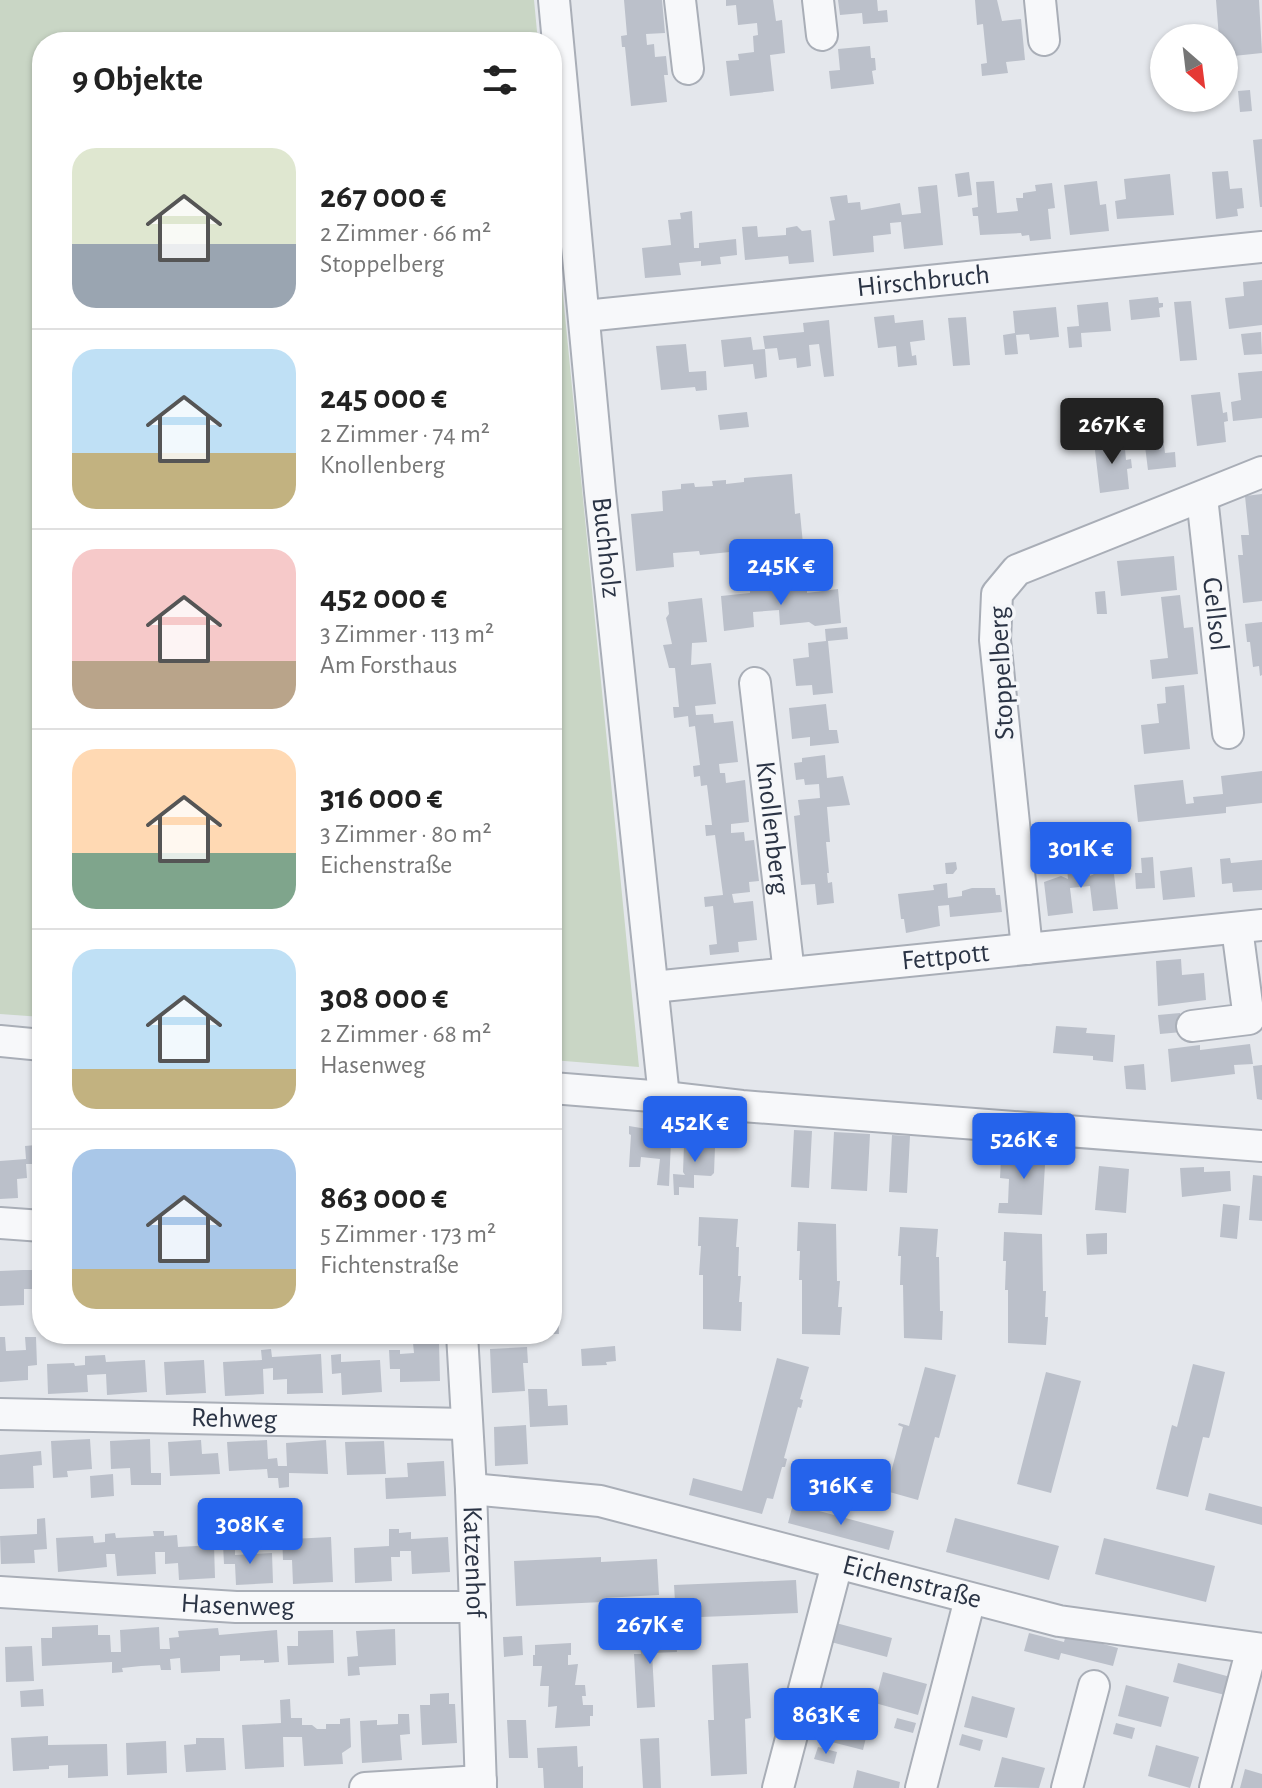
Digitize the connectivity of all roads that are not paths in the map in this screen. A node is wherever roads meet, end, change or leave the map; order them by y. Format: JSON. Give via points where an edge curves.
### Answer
{"nodes":[{"id":1,"x":554,"y":0,"type":"edge"},
{"id":2,"x":680,"y":0,"type":"edge"},
{"id":3,"x":818,"y":0,"type":"edge"},
{"id":4,"x":1040,"y":0,"type":"edge"},
{"id":5,"x":557,"y":32,"type":"edge"},
{"id":6,"x":822,"y":35,"type":"dead end"},
{"id":7,"x":1044,"y":40,"type":"dead end"},
{"id":8,"x":688,"y":69,"type":"dead end"},
{"id":9,"x":562,"y":82,"type":"edge"},
{"id":10,"x":1262,"y":247,"type":"edge"},
{"id":11,"x":585,"y":316,"type":"junction"},
{"id":12,"x":1262,"y":472,"type":"edge"},
{"id":13,"x":1202,"y":497,"type":"junction"},
{"id":14,"x":755,"y":683,"type":"dead end"},
{"id":15,"x":1228,"y":733,"type":"dead end"},
{"id":16,"x":1250,"y":926,"type":"edge"},
{"id":17,"x":1027,"y":949,"type":"junction"},
{"id":18,"x":789,"y":973,"type":"junction"},
{"id":19,"x":653,"y":987,"type":"junction"},
{"id":20,"x":1256,"y":1018,"type":"edge"},
{"id":21,"x":1192,"y":1026,"type":"dead end"},
{"id":22,"x":0,"y":1041,"type":"edge"},
{"id":23,"x":32,"y":1044,"type":"edge"},
{"id":24,"x":562,"y":1089,"type":"edge"},
{"id":25,"x":664,"y":1097,"type":"junction"},
{"id":26,"x":1262,"y":1146,"type":"edge"},
{"id":27,"x":0,"y":1223,"type":"edge"},
{"id":28,"x":32,"y":1225,"type":"edge"},
{"id":29,"x":462,"y":1344,"type":"edge"},
{"id":30,"x":0,"y":1414,"type":"edge"},
{"id":31,"x":466,"y":1424,"type":"junction"},
{"id":32,"x":471,"y":1489,"type":"junction"},
{"id":33,"x":837,"y":1564,"type":"junction"},
{"id":34,"x":0,"y":1592,"type":"edge"},
{"id":35,"x":970,"y":1599,"type":"junction"},
{"id":36,"x":475,"y":1607,"type":"junction"},
{"id":37,"x":1257,"y":1649,"type":"edge"},
{"id":38,"x":1094,"y":1686,"type":"dead end"},
{"id":39,"x":481,"y":1785,"type":"edge"},
{"id":40,"x":365,"y":1788,"type":"edge"},
{"id":41,"x":778,"y":1788,"type":"edge"},
{"id":42,"x":921,"y":1788,"type":"edge"},
{"id":43,"x":1067,"y":1788,"type":"edge"},
{"id":44,"x":1215,"y":1788,"type":"edge"}],
"edges":[{"from":1,"to":5,"type":"street","name":"Buchholz"},
{"from":2,"to":8,"type":"street"},
{"from":3,"to":6,"type":"street"},
{"from":4,"to":7,"type":"street"},
{"from":9,"to":11,"type":"street","name":"Buchholz"},
{"from":10,"to":11,"type":"street","name":"Hirschbruch"},
{"from":11,"to":19,"type":"street","name":"Buchholz"},
{"from":12,"to":13,"type":"street","name":"Stoppelberg"},
{"from":13,"to":15,"type":"street","name":"Gellsol"},
{"from":13,"to":17,"type":"street","name":"Stoppelberg","via":[[1017,570],[997,594],[995,640]]},
{"from":14,"to":18,"type":"street","name":"Knollenberg"},
{"from":16,"to":17,"type":"street","name":"Fettpott"},
{"from":16,"to":20,"type":"street","name":"Fettpott"},
{"from":17,"to":18,"type":"street","name":"Fettpott"},
{"from":18,"to":19,"type":"street","name":"Fettpott"},
{"from":19,"to":25,"type":"street","name":"Buchholz"},
{"from":20,"to":21,"type":"street","name":"Fettpott"},
{"from":22,"to":23,"type":"street"},
{"from":24,"to":25,"type":"street"},
{"from":25,"to":26,"type":"street"},
{"from":27,"to":28,"type":"street"},
{"from":29,"to":31,"type":"street","name":"Katzenhof"},
{"from":30,"to":31,"type":"street","name":"Rehweg"},
{"from":31,"to":32,"type":"street","name":"Katzenhof"},
{"from":32,"to":33,"type":"street","name":"Eichenstraße","via":[[600,1501]]},
{"from":32,"to":36,"type":"street","name":"Katzenhof"},
{"from":33,"to":35,"type":"street","name":"Eichenstraße"},
{"from":33,"to":41,"type":"street"},
{"from":34,"to":36,"type":"street","name":"Hasenweg","via":[[236,1607]]},
{"from":35,"to":37,"type":"street","name":"Eichenstraße","via":[[1059,1621]]},
{"from":35,"to":42,"type":"street"},
{"from":36,"to":39,"type":"street","name":"Katzenhof"},
{"from":37,"to":44,"type":"street"},
{"from":38,"to":43,"type":"street"},
{"from":39,"to":40,"type":"street"}]}
